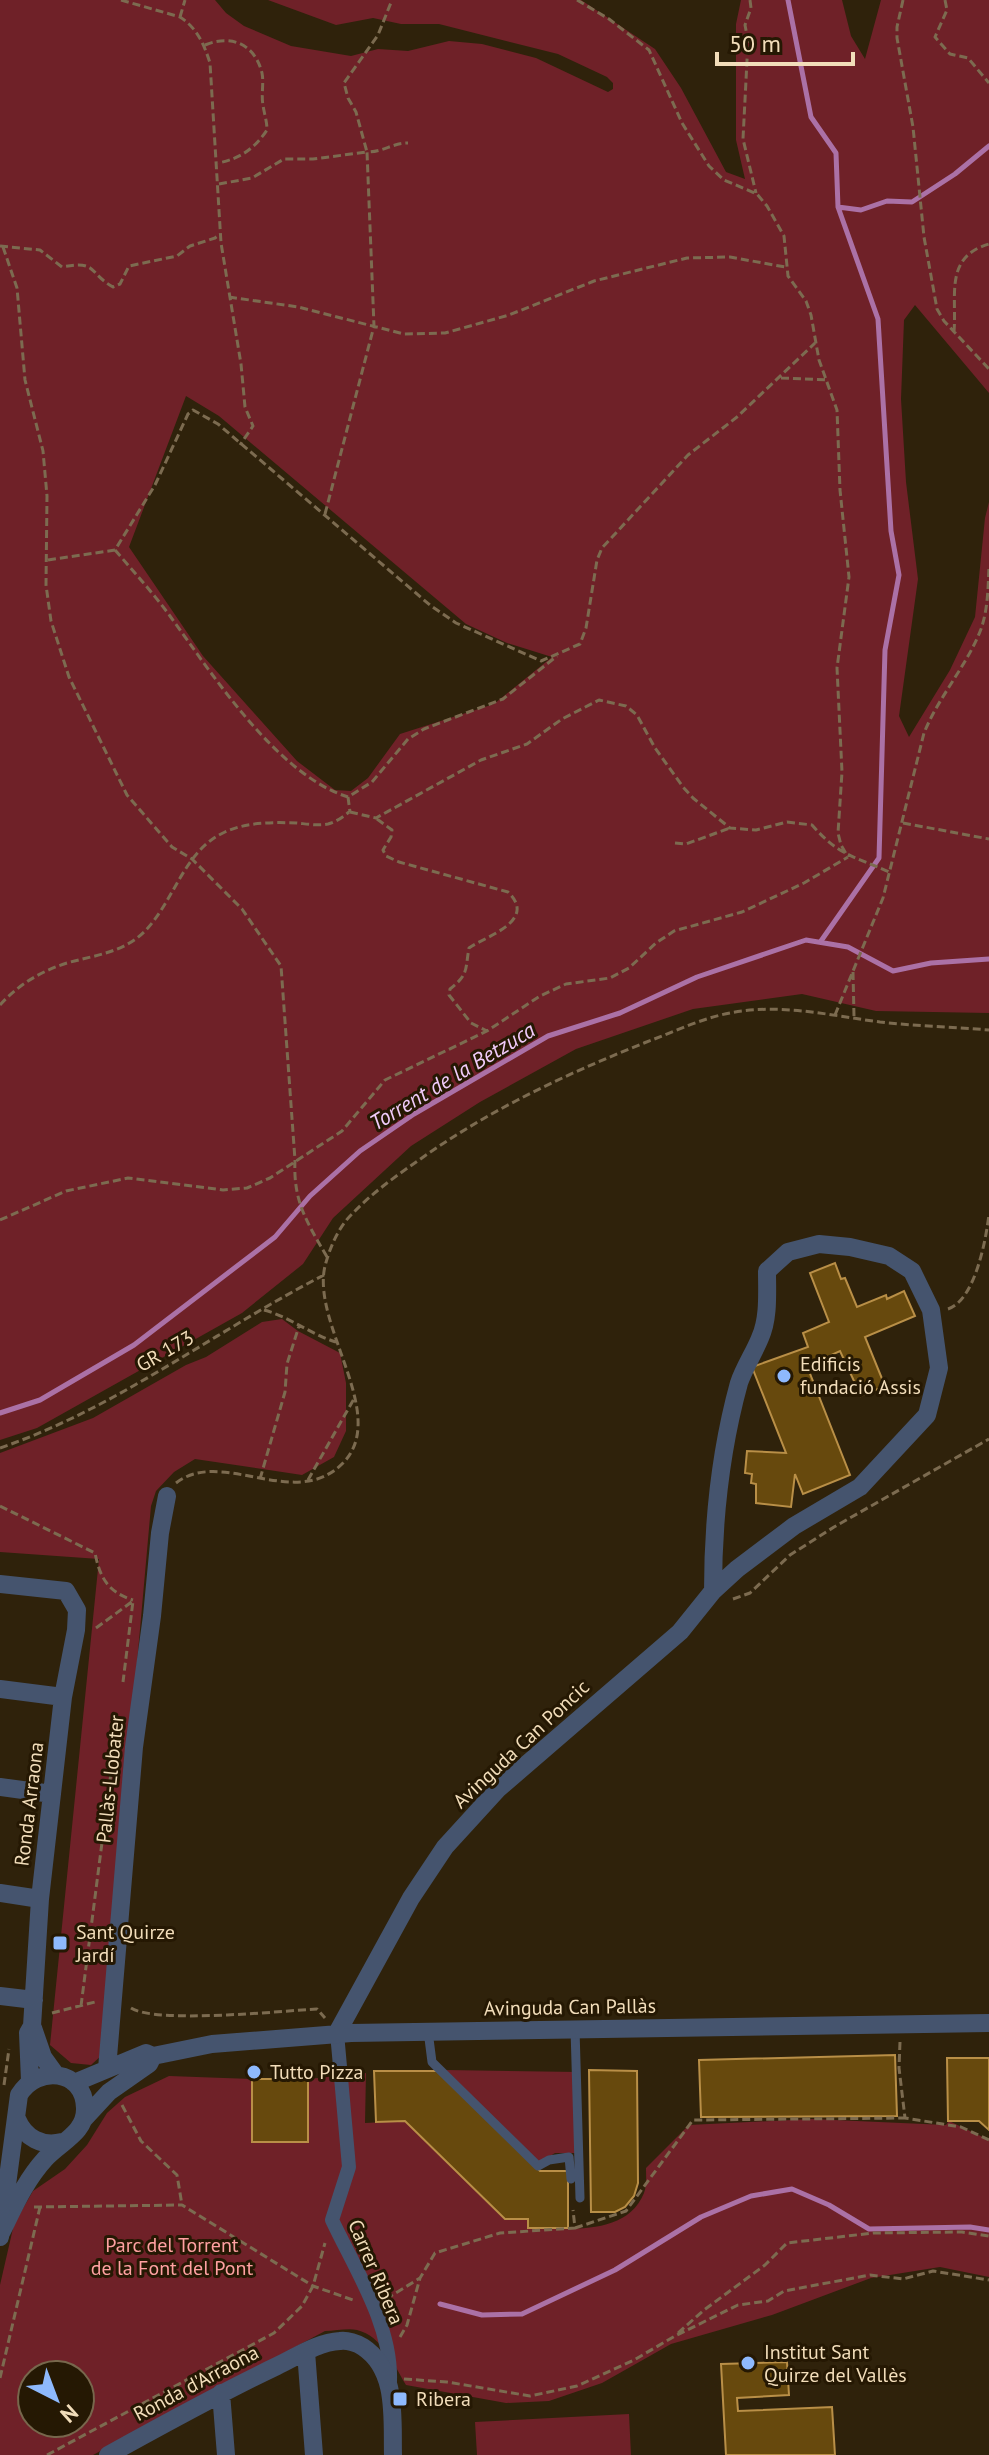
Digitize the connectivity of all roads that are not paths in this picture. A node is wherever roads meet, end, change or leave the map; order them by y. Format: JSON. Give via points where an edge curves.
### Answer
{"nodes":[{"id":1,"x":167,"y":1496,"type":"road end"},
{"id":2,"x":0,"y":1584,"type":"edge"},
{"id":3,"x":720,"y":1596,"type":"junction"},
{"id":4,"x":0,"y":1689,"type":"edge"},
{"id":5,"x":63,"y":1697,"type":"junction"},
{"id":6,"x":0,"y":1787,"type":"edge"},
{"id":7,"x":52,"y":1794,"type":"junction"},
{"id":8,"x":0,"y":1893,"type":"edge"},
{"id":9,"x":40,"y":1899,"type":"junction"},
{"id":10,"x":0,"y":1996,"type":"edge"},
{"id":11,"x":33,"y":2015,"type":"junction"},
{"id":12,"x":989,"y":2023,"type":"edge"},
{"id":13,"x":575,"y":2029,"type":"junction"},
{"id":14,"x":428,"y":2031,"type":"junction"},
{"id":15,"x":337,"y":2033,"type":"junction"},
{"id":16,"x":153,"y":2056,"type":"junction"},
{"id":17,"x":107,"y":2069,"type":"junction"},
{"id":18,"x":56,"y":2075,"type":"junction"},
{"id":19,"x":30,"y":2081,"type":"junction"},
{"id":20,"x":74,"y":2083,"type":"junction"},
{"id":21,"x":11,"y":2108,"type":"edge"},
{"id":22,"x":84,"y":2119,"type":"junction"},
{"id":23,"x":62,"y":2142,"type":"junction"},
{"id":24,"x":571,"y":2179,"type":"road end"},
{"id":25,"x":580,"y":2198,"type":"dead end"},
{"id":26,"x":0,"y":2235,"type":"edge"},
{"id":27,"x":306,"y":2352,"type":"junction"},
{"id":28,"x":390,"y":2385,"type":"junction"},
{"id":29,"x":221,"y":2393,"type":"junction"},
{"id":30,"x":108,"y":2455,"type":"edge"},
{"id":31,"x":226,"y":2455,"type":"edge"},
{"id":32,"x":314,"y":2455,"type":"edge"},
{"id":33,"x":393,"y":2455,"type":"edge"}],
"edges":[{"from":1,"to":17,"type":"street","name":"Pallàs-Llobater","via":[[131,1779]]},
{"from":2,"to":5,"type":"street","name":"Ronda Arraona","via":[[66,1591],[77,1610]]},
{"from":3,"to":3,"type":"street","name":"Avinguda Can Poncic","via":[[794,1526],[860,1487],[927,1415],[939,1368],[931,1310],[912,1271],[889,1256],[819,1244],[788,1252],[767,1271],[762,1335],[740,1380],[719,1471],[713,1533]]},
{"from":3,"to":15,"type":"street","name":"Avinguda Can Poncic","via":[[498,1789],[445,1847]]},
{"from":4,"to":5,"type":"street"},
{"from":5,"to":7,"type":"street","name":"Ronda Arraona"},
{"from":6,"to":7,"type":"street"},
{"from":7,"to":9,"type":"street","name":"Ronda Arraona"},
{"from":8,"to":9,"type":"street"},
{"from":9,"to":11,"type":"street","name":"Ronda Arraona"},
{"from":10,"to":11,"type":"street"},
{"from":11,"to":18,"type":"street","name":"Ronda Arraona","via":[[43,2057]]},
{"from":11,"to":19,"type":"street","name":"Ronda Arraona","via":[[27,2041]]},
{"from":12,"to":13,"type":"street","name":"Avinguda Can Pallàs"},
{"from":13,"to":14,"type":"street","name":"Avinguda Can Pallàs"},
{"from":13,"to":25,"type":"lane"},
{"from":14,"to":15,"type":"street","name":"Avinguda Can Pallàs"},
{"from":14,"to":24,"type":"lane","via":[[432,2062],[538,2166],[569,2157]]},
{"from":15,"to":16,"type":"street","name":"Avinguda Can Pallàs","via":[[212,2044]]},
{"from":15,"to":28,"type":"street","name":"Carrer Ribera","via":[[349,2167],[332,2220],[372,2307],[389,2359]]},
{"from":16,"to":17,"type":"street","name":"Avinguda Can Pallàs","via":[[146,2053]]},
{"from":16,"to":22,"type":"street","name":"Avinguda Can Pallàs"},
{"from":17,"to":20,"type":"street","name":"Avinguda Can Pallàs"},
{"from":18,"to":19,"type":"street"},
{"from":18,"to":20,"type":"street"},
{"from":19,"to":21,"type":"street"},
{"from":20,"to":22,"type":"street","via":[[84,2100]]},
{"from":21,"to":23,"type":"street","via":[[25,2133],[38,2142]]},
{"from":21,"to":26,"type":"street"},
{"from":22,"to":23,"type":"street"},
{"from":23,"to":26,"type":"street","via":[[29,2179]]},
{"from":27,"to":28,"type":"street","name":"Ronda d'Arraona","via":[[351,2342],[372,2355]]},
{"from":27,"to":29,"type":"street","name":"Ronda d'Arraona"},
{"from":27,"to":32,"type":"street"},
{"from":28,"to":33,"type":"street"},
{"from":29,"to":30,"type":"street","name":"Ronda d'Arraona"},
{"from":29,"to":31,"type":"street"}]}
